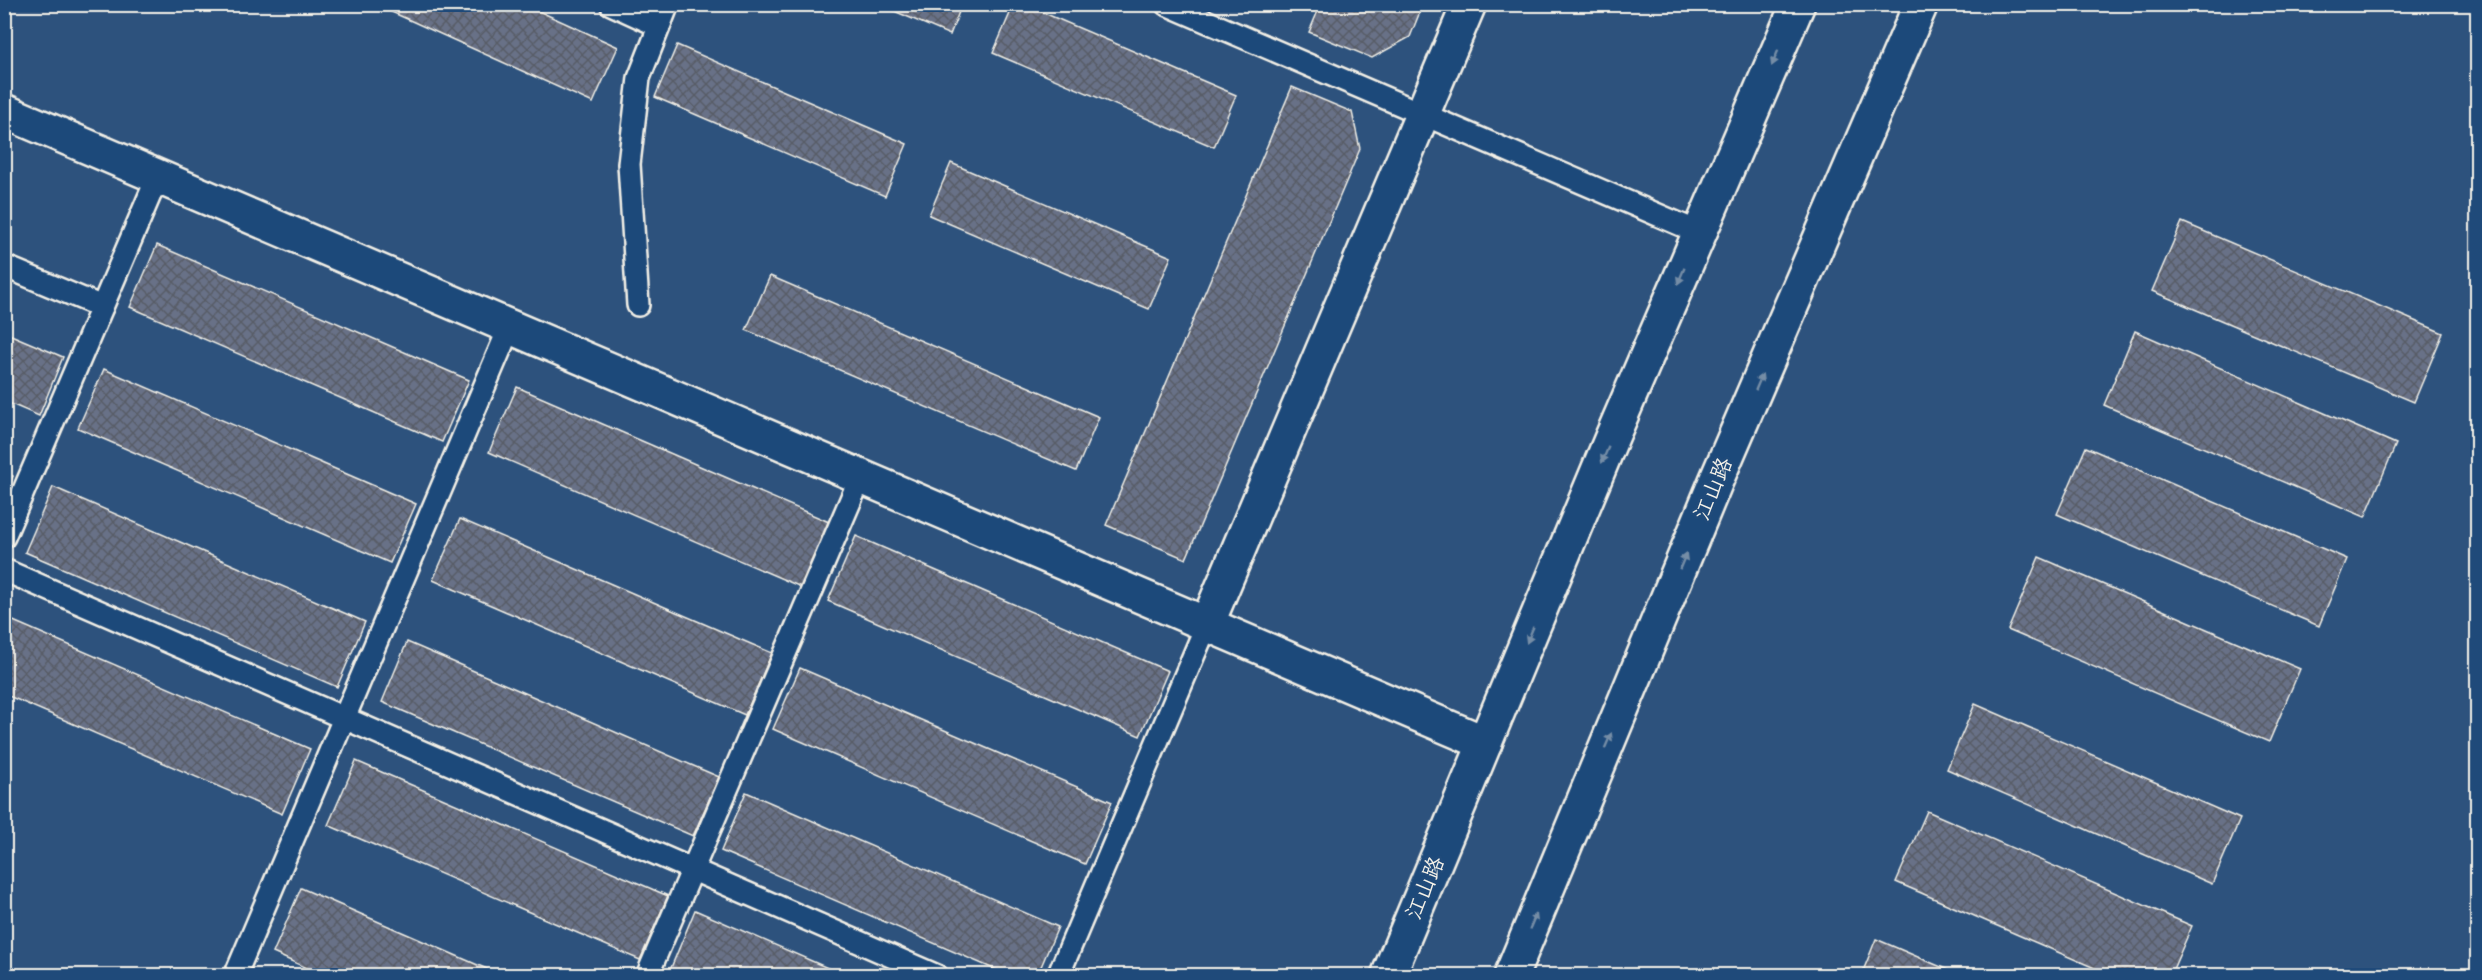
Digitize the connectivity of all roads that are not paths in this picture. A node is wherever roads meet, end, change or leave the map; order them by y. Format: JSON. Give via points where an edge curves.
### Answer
{"nodes":[{"id":1,"x":611,"y":4,"type":"edge"},
{"id":2,"x":668,"y":4,"type":"edge"},
{"id":3,"x":1166,"y":4,"type":"edge"},
{"id":4,"x":1469,"y":4,"type":"edge"},
{"id":5,"x":1798,"y":4,"type":"edge"},
{"id":6,"x":1921,"y":4,"type":"edge"},
{"id":7,"x":659,"y":26,"type":"junction"},
{"id":8,"x":4,"y":111,"type":"edge"},
{"id":9,"x":1423,"y":114,"type":"junction"},
{"id":10,"x":158,"y":176,"type":"junction"},
{"id":11,"x":1700,"y":233,"type":"junction"},
{"id":12,"x":4,"y":266,"type":"edge"},
{"id":13,"x":638,"y":305,"type":"dead end"},
{"id":14,"x":102,"y":307,"type":"junction"},
{"id":15,"x":510,"y":326,"type":"junction"},
{"id":16,"x":861,"y":476,"type":"junction"},
{"id":17,"x":4,"y":537,"type":"edge"},
{"id":18,"x":4,"y":570,"type":"edge"},
{"id":19,"x":1207,"y":624,"type":"junction"},
{"id":20,"x":344,"y":718,"type":"junction"},
{"id":21,"x":1485,"y":743,"type":"junction"},
{"id":22,"x":693,"y":869,"type":"junction"},
{"id":23,"x":236,"y":975,"type":"edge"},
{"id":24,"x":647,"y":975,"type":"edge"},
{"id":25,"x":937,"y":975,"type":"edge"},
{"id":26,"x":1058,"y":975,"type":"edge"},
{"id":27,"x":1388,"y":975,"type":"edge"},
{"id":28,"x":1511,"y":975,"type":"edge"}],
"edges":[{"from":1,"to":7,"type":"lane"},
{"from":2,"to":7,"type":"lane"},
{"from":3,"to":9,"type":"lane"},
{"from":4,"to":9,"type":"street"},
{"from":5,"to":11,"type":"street","name":"江山路","one_way":true},
{"from":28,"to":6,"type":"street","name":"江山路","one_way":true,"via":[[1716,481]]},
{"from":7,"to":13,"type":"lane","via":[[639,78],[629,164]]},
{"from":8,"to":10,"type":"street"},
{"from":9,"to":11,"type":"lane"},
{"from":9,"to":19,"type":"street"},
{"from":10,"to":14,"type":"lane"},
{"from":10,"to":15,"type":"street"},
{"from":11,"to":21,"type":"street","name":"江山路","one_way":true},
{"from":12,"to":14,"type":"lane"},
{"from":14,"to":17,"type":"lane"},
{"from":15,"to":16,"type":"street"},
{"from":15,"to":20,"type":"lane"},
{"from":16,"to":19,"type":"street"},
{"from":16,"to":22,"type":"lane"},
{"from":18,"to":20,"type":"lane"},
{"from":19,"to":21,"type":"street"},
{"from":19,"to":26,"type":"lane"},
{"from":20,"to":22,"type":"lane"},
{"from":20,"to":23,"type":"lane"},
{"from":21,"to":27,"type":"street","name":"江山路"},
{"from":22,"to":24,"type":"lane"},
{"from":22,"to":25,"type":"lane"}]}
